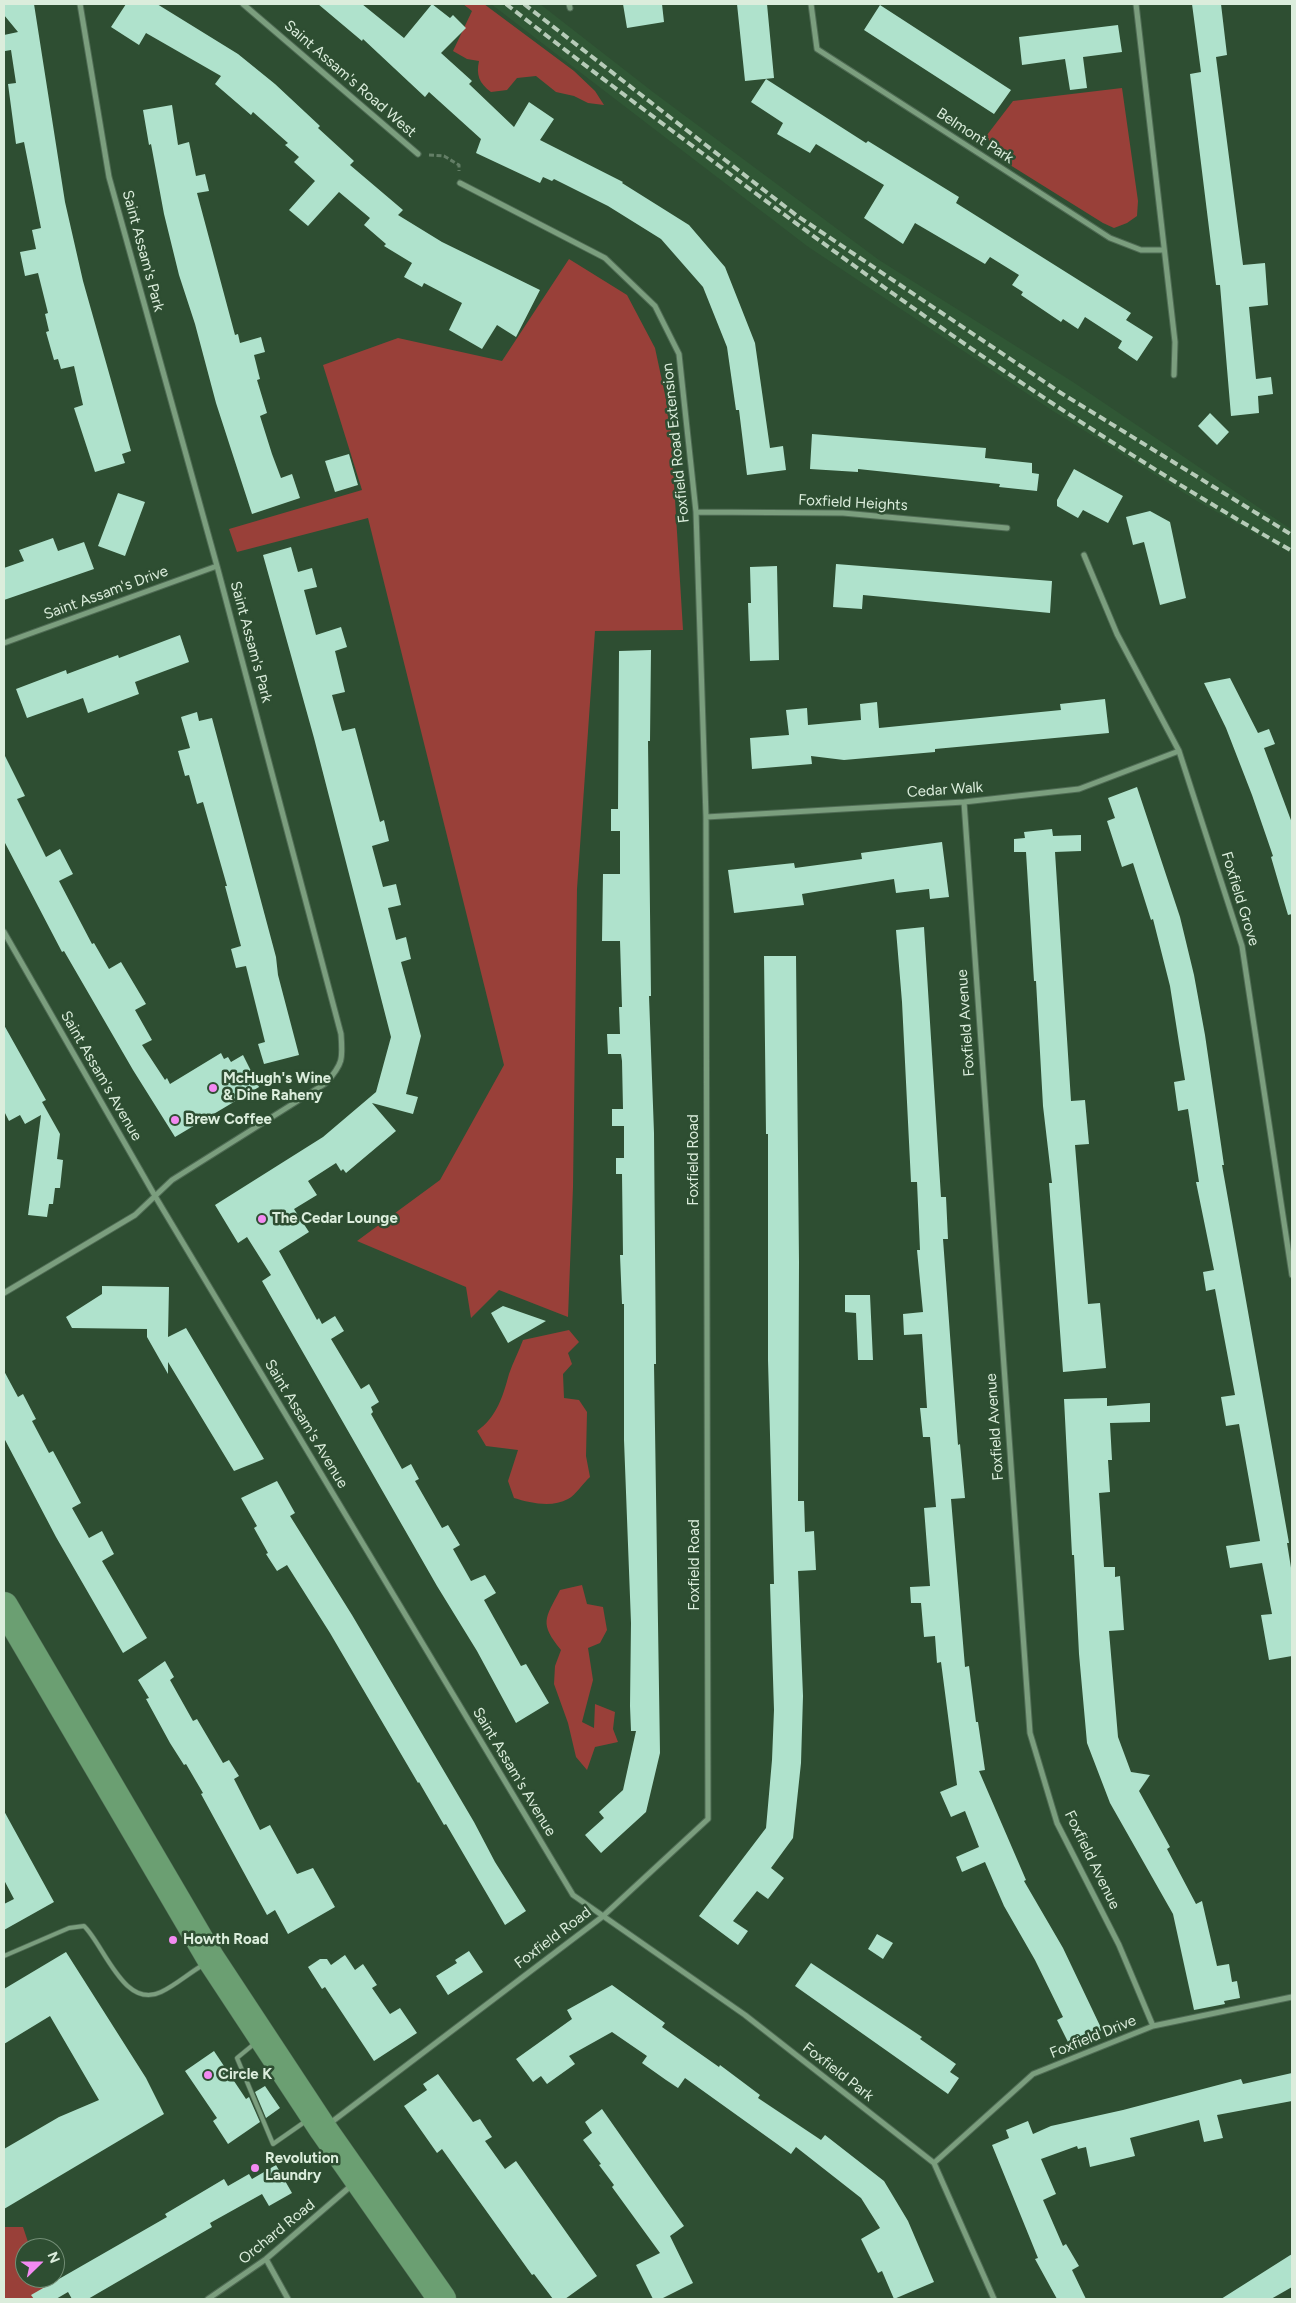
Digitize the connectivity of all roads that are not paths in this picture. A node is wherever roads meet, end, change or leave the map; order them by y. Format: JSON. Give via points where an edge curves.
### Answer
{"nodes":[{"id":1,"x":80,"y":4,"type":"edge"},
{"id":2,"x":243,"y":4,"type":"edge"},
{"id":3,"x":811,"y":4,"type":"edge"},
{"id":4,"x":1136,"y":4,"type":"edge"},
{"id":5,"x":418,"y":154,"type":"road end"},
{"id":6,"x":460,"y":183,"type":"road end"},
{"id":7,"x":1164,"y":250,"type":"junction"},
{"id":8,"x":1174,"y":375,"type":"dead end"},
{"id":9,"x":696,"y":512,"type":"junction"},
{"id":10,"x":1007,"y":528,"type":"dead end"},
{"id":11,"x":1084,"y":555,"type":"dead end"},
{"id":12,"x":217,"y":566,"type":"junction"},
{"id":13,"x":4,"y":643,"type":"edge"},
{"id":14,"x":1179,"y":750,"type":"junction"},
{"id":15,"x":964,"y":802,"type":"junction"},
{"id":16,"x":706,"y":817,"type":"junction"},
{"id":17,"x":4,"y":932,"type":"edge"},
{"id":18,"x":155,"y":1196,"type":"junction"},
{"id":19,"x":1292,"y":1275,"type":"edge"},
{"id":20,"x":4,"y":1293,"type":"edge"},
{"id":21,"x":4,"y":1606,"type":"edge"},
{"id":22,"x":602,"y":1917,"type":"junction"},
{"id":23,"x":4,"y":1956,"type":"edge"},
{"id":24,"x":211,"y":1959,"type":"junction"},
{"id":25,"x":1292,"y":1997,"type":"edge"},
{"id":26,"x":1152,"y":2026,"type":"junction"},
{"id":27,"x":263,"y":2038,"type":"junction"},
{"id":28,"x":319,"y":2123,"type":"junction"},
{"id":29,"x":934,"y":2163,"type":"junction"},
{"id":30,"x":357,"y":2179,"type":"junction"},
{"id":31,"x":266,"y":2259,"type":"junction"},
{"id":32,"x":208,"y":2299,"type":"edge"},
{"id":33,"x":288,"y":2299,"type":"edge"},
{"id":34,"x":442,"y":2299,"type":"edge"},
{"id":35,"x":994,"y":2299,"type":"edge"}],
"edges":[{"from":1,"to":12,"type":"street","name":"Saint Assam's Park","via":[[109,176]]},
{"from":2,"to":5,"type":"street","name":"Saint Assam's Road West"},
{"from":3,"to":7,"type":"street","name":"Belmont Park","via":[[817,49],[1110,238],[1141,250]]},
{"from":4,"to":7,"type":"street"},
{"from":6,"to":9,"type":"street","name":"Foxfield Road Extension","via":[[605,258],[654,306],[679,354]]},
{"from":7,"to":8,"type":"street","via":[[1175,342]]},
{"from":9,"to":10,"type":"street","name":"Foxfield Heights","via":[[842,513]]},
{"from":9,"to":16,"type":"street","name":"Foxfield Road Extension"},
{"from":11,"to":14,"type":"street","name":"Foxfield Grove","via":[[1117,634]]},
{"from":12,"to":13,"type":"street","name":"Saint Assam's Drive"},
{"from":12,"to":18,"type":"street","name":"Saint Assam's Park","via":[[342,1034],[342,1050],[340,1068],[326,1082],[172,1180]]},
{"from":14,"to":15,"type":"street","name":"Cedar Walk","via":[[1078,789]]},
{"from":14,"to":19,"type":"street","name":"Foxfield Grove","via":[[1242,946]]},
{"from":15,"to":16,"type":"street","name":"Cedar Walk"},
{"from":15,"to":26,"type":"street","name":"Foxfield Avenue","via":[[1030,1733],[1058,1823],[1119,1945]]},
{"from":16,"to":22,"type":"street","name":"Foxfield Road","via":[[708,1819]]},
{"from":17,"to":18,"type":"street","name":"Saint Assam's Avenue"},
{"from":18,"to":20,"type":"street","name":"Saint Assam's Park","via":[[134,1215]]},
{"from":18,"to":22,"type":"street","name":"Saint Assam's Avenue","via":[[573,1895]]},
{"from":21,"to":24,"type":"main road"},
{"from":22,"to":28,"type":"street","name":"Foxfield Road"},
{"from":22,"to":29,"type":"street","name":"Foxfield Park","via":[[745,2016]]},
{"from":23,"to":24,"type":"lane","via":[[69,1928],[84,1926],[94,1935],[125,1983],[136,1993],[147,1995],[160,1993]]},
{"from":24,"to":27,"type":"main road"},
{"from":25,"to":26,"type":"street","name":"Foxfield Drive"},
{"from":26,"to":29,"type":"street","name":"Foxfield Drive","via":[[1033,2074]]},
{"from":27,"to":28,"type":"main road"},
{"from":27,"to":28,"type":"lane","via":[[237,2058],[273,2144]]},
{"from":28,"to":30,"type":"main road"},
{"from":29,"to":35,"type":"street","name":"Foxfield Park"},
{"from":30,"to":31,"type":"street","name":"Orchard Road"},
{"from":30,"to":34,"type":"main road"},
{"from":31,"to":32,"type":"street","name":"Orchard Road"},
{"from":31,"to":33,"type":"street"}]}
